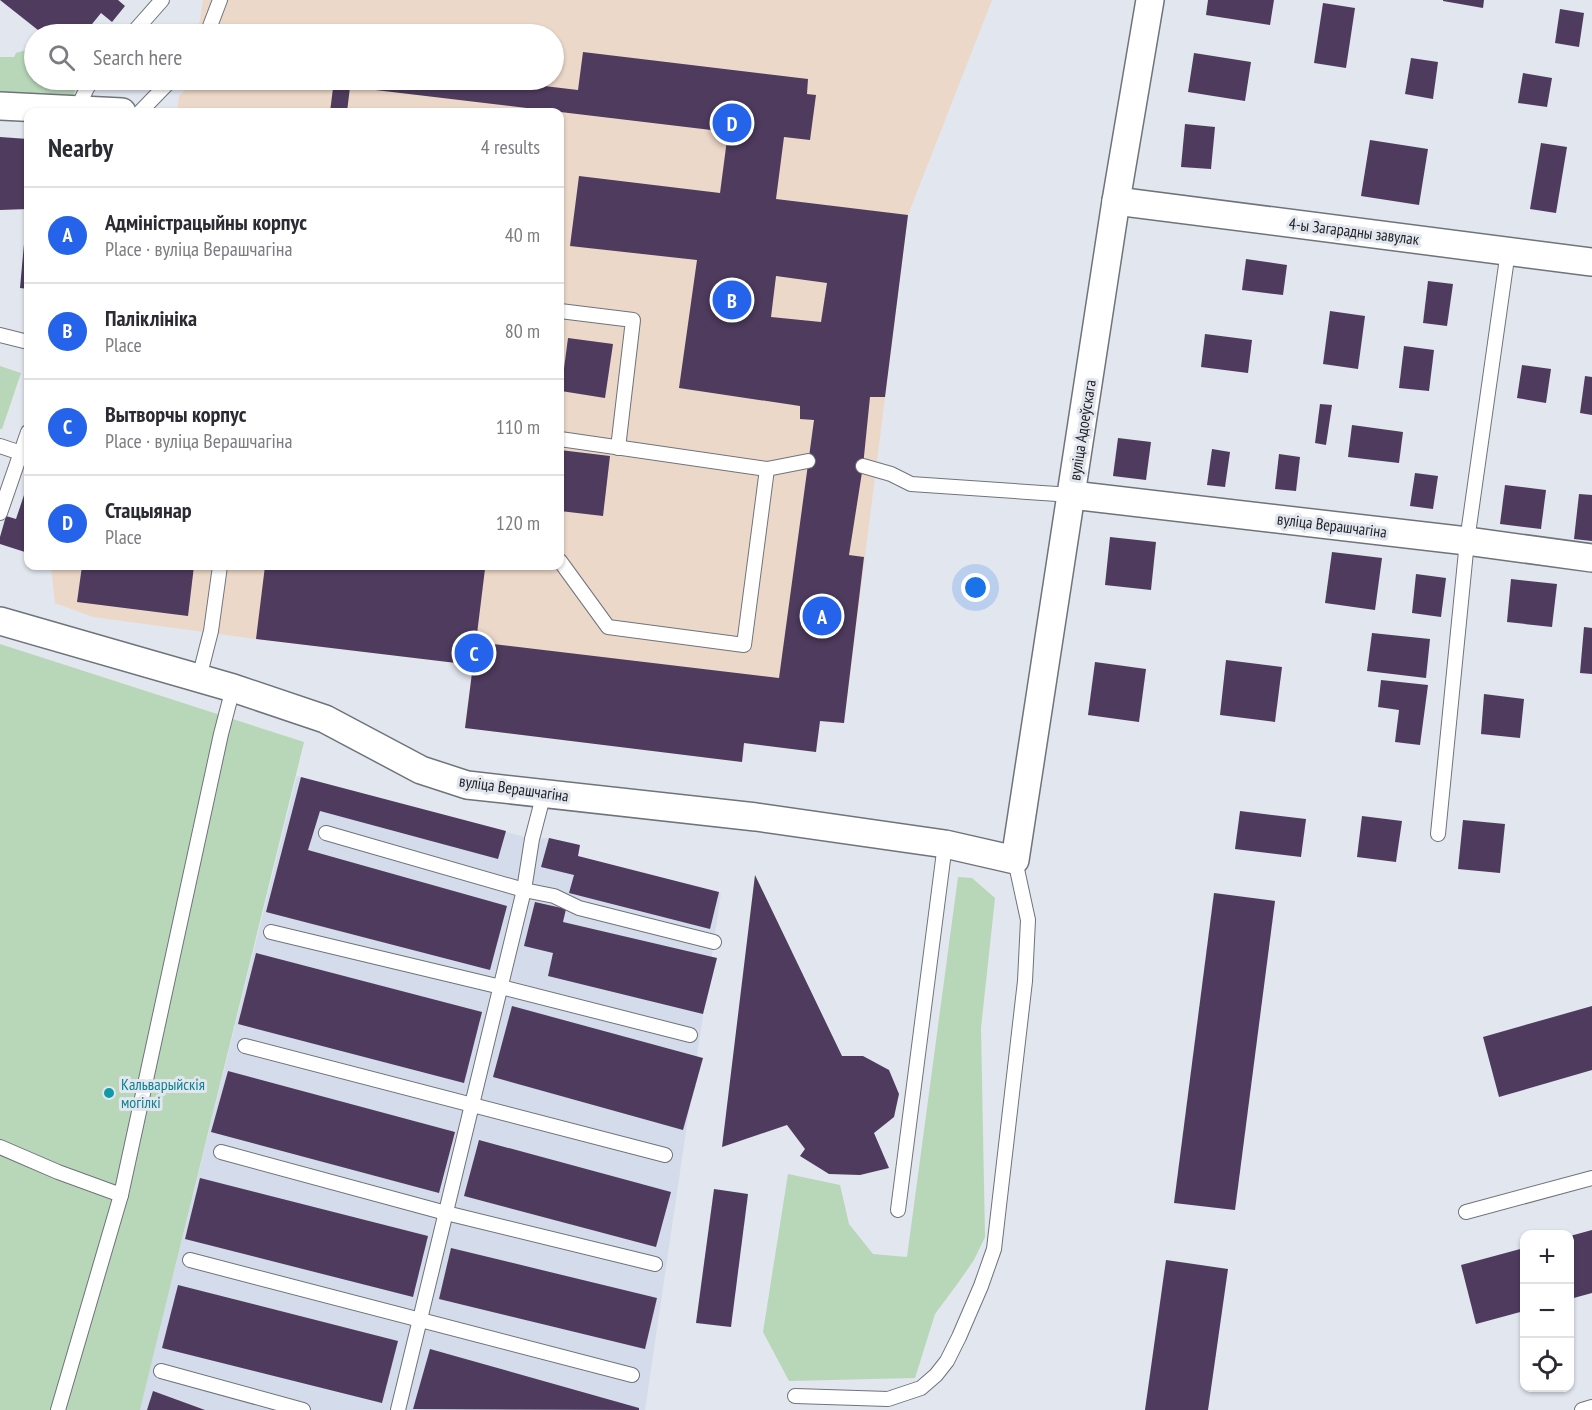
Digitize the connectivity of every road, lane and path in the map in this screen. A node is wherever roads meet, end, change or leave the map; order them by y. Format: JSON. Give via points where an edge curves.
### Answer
{"nodes":[{"id":1,"x":162,"y":0,"type":"edge"},
{"id":2,"x":220,"y":0,"type":"edge"},
{"id":3,"x":1150,"y":0,"type":"edge"},
{"id":4,"x":141,"y":24,"type":"edge"},
{"id":5,"x":211,"y":24,"type":"edge"},
{"id":6,"x":86,"y":90,"type":"edge"},
{"id":7,"x":161,"y":90,"type":"edge"},
{"id":8,"x":0,"y":106,"type":"edge"},
{"id":9,"x":51,"y":108,"type":"edge"},
{"id":10,"x":77,"y":108,"type":"edge"},
{"id":11,"x":144,"y":108,"type":"edge"},
{"id":12,"x":1116,"y":201,"type":"junction"},
{"id":13,"x":1508,"y":251,"type":"junction"},
{"id":14,"x":1592,"y":262,"type":"edge"},
{"id":15,"x":564,"y":311,"type":"edge"},
{"id":16,"x":0,"y":335,"type":"edge"},
{"id":17,"x":24,"y":341,"type":"edge"},
{"id":18,"x":564,"y":440,"type":"edge"},
{"id":19,"x":24,"y":444,"type":"edge"},
{"id":20,"x":0,"y":446,"type":"edge"},
{"id":21,"x":618,"y":448,"type":"junction"},
{"id":22,"x":21,"y":453,"type":"junction"},
{"id":23,"x":808,"y":461,"type":"dead end"},
{"id":24,"x":863,"y":466,"type":"dead end"},
{"id":25,"x":767,"y":469,"type":"junction"},
{"id":26,"x":1072,"y":495,"type":"junction"},
{"id":27,"x":0,"y":513,"type":"edge"},
{"id":28,"x":1467,"y":541,"type":"junction"},
{"id":29,"x":1592,"y":558,"type":"edge"},
{"id":30,"x":564,"y":566,"type":"edge"},
{"id":31,"x":219,"y":570,"type":"edge"},
{"id":32,"x":0,"y":621,"type":"edge"},
{"id":33,"x":200,"y":678,"type":"junction"},
{"id":34,"x":233,"y":688,"type":"junction"},
{"id":35,"x":544,"y":793,"type":"junction"},
{"id":36,"x":326,"y":833,"type":"dead end"},
{"id":37,"x":1438,"y":834,"type":"dead end"},
{"id":38,"x":945,"y":844,"type":"junction"},
{"id":39,"x":1016,"y":860,"type":"junction"},
{"id":40,"x":524,"y":890,"type":"junction"},
{"id":41,"x":271,"y":932,"type":"dead end"},
{"id":42,"x":714,"y":942,"type":"dead end"},
{"id":43,"x":501,"y":987,"type":"junction"},
{"id":44,"x":690,"y":1035,"type":"dead end"},
{"id":45,"x":245,"y":1046,"type":"dead end"},
{"id":46,"x":472,"y":1106,"type":"junction"},
{"id":47,"x":0,"y":1147,"type":"edge"},
{"id":48,"x":221,"y":1152,"type":"dead end"},
{"id":49,"x":665,"y":1155,"type":"dead end"},
{"id":50,"x":1592,"y":1178,"type":"edge"},
{"id":51,"x":121,"y":1195,"type":"junction"},
{"id":52,"x":898,"y":1210,"type":"dead end"},
{"id":53,"x":446,"y":1212,"type":"junction"},
{"id":54,"x":1466,"y":1212,"type":"dead end"},
{"id":55,"x":190,"y":1260,"type":"dead end"},
{"id":56,"x":655,"y":1264,"type":"dead end"},
{"id":57,"x":420,"y":1320,"type":"junction"},
{"id":58,"x":161,"y":1371,"type":"dead end"},
{"id":59,"x":632,"y":1375,"type":"dead end"},
{"id":60,"x":795,"y":1396,"type":"dead end"},
{"id":61,"x":1592,"y":1407,"type":"edge"},
{"id":62,"x":58,"y":1410,"type":"edge"},
{"id":63,"x":303,"y":1410,"type":"edge"},
{"id":64,"x":398,"y":1410,"type":"edge"},
{"id":65,"x":1582,"y":1410,"type":"edge"}],
"edges":[{"from":1,"to":4,"type":"lane"},
{"from":2,"to":5,"type":"lane"},
{"from":3,"to":12,"type":"street","name":"вуліца Адоеўскага"},
{"from":6,"to":10,"type":"lane"},
{"from":7,"to":11,"type":"lane"},
{"from":8,"to":9,"type":"street"},
{"from":12,"to":13,"type":"street","name":"4-ы Загарадны завулак"},
{"from":12,"to":26,"type":"street","name":"вуліца Адоеўскага"},
{"from":13,"to":14,"type":"street","name":"4-ы Загарадны завулак"},
{"from":13,"to":28,"type":"lane"},
{"from":15,"to":21,"type":"lane","via":[[633,320]]},
{"from":16,"to":17,"type":"lane"},
{"from":18,"to":21,"type":"lane"},
{"from":19,"to":22,"type":"lane"},
{"from":20,"to":22,"type":"lane"},
{"from":21,"to":25,"type":"lane"},
{"from":22,"to":27,"type":"lane"},
{"from":23,"to":25,"type":"lane"},
{"from":24,"to":26,"type":"lane","via":[[911,484]]},
{"from":25,"to":30,"type":"lane","via":[[744,645],[608,627]]},
{"from":26,"to":28,"type":"street","name":"вуліца Верашчагіна"},
{"from":26,"to":39,"type":"street","name":"вуліца Адоеўскага"},
{"from":28,"to":29,"type":"street","name":"вуліца Верашчагіна"},
{"from":28,"to":37,"type":"lane"},
{"from":31,"to":33,"type":"lane"},
{"from":32,"to":33,"type":"street","name":"вуліца Верашчагіна"},
{"from":33,"to":34,"type":"street","name":"вуліца Верашчагіна"},
{"from":34,"to":35,"type":"street","name":"вуліца Верашчагіна","via":[[325,718],[421,770],[467,785]]},
{"from":34,"to":51,"type":"lane"},
{"from":35,"to":38,"type":"street","name":"вуліца Верашчагіна"},
{"from":35,"to":40,"type":"lane"},
{"from":36,"to":40,"type":"lane"},
{"from":38,"to":39,"type":"street","name":"вуліца Верашчагіна"},
{"from":38,"to":52,"type":"lane"},
{"from":39,"to":60,"type":"lane","via":[[1029,921],[1025,981],[994,1249],[981,1286],[947,1361],[921,1388],[888,1399]]},
{"from":40,"to":42,"type":"lane"},
{"from":40,"to":43,"type":"lane"},
{"from":41,"to":43,"type":"lane"},
{"from":43,"to":44,"type":"lane"},
{"from":43,"to":46,"type":"lane"},
{"from":45,"to":46,"type":"lane"},
{"from":46,"to":49,"type":"lane"},
{"from":46,"to":53,"type":"lane"},
{"from":47,"to":51,"type":"lane"},
{"from":48,"to":53,"type":"lane"},
{"from":50,"to":54,"type":"lane"},
{"from":51,"to":62,"type":"lane"},
{"from":53,"to":56,"type":"lane"},
{"from":53,"to":57,"type":"lane"},
{"from":55,"to":57,"type":"lane"},
{"from":57,"to":59,"type":"lane"},
{"from":57,"to":64,"type":"lane"},
{"from":58,"to":63,"type":"lane"},
{"from":61,"to":65,"type":"lane"}]}
